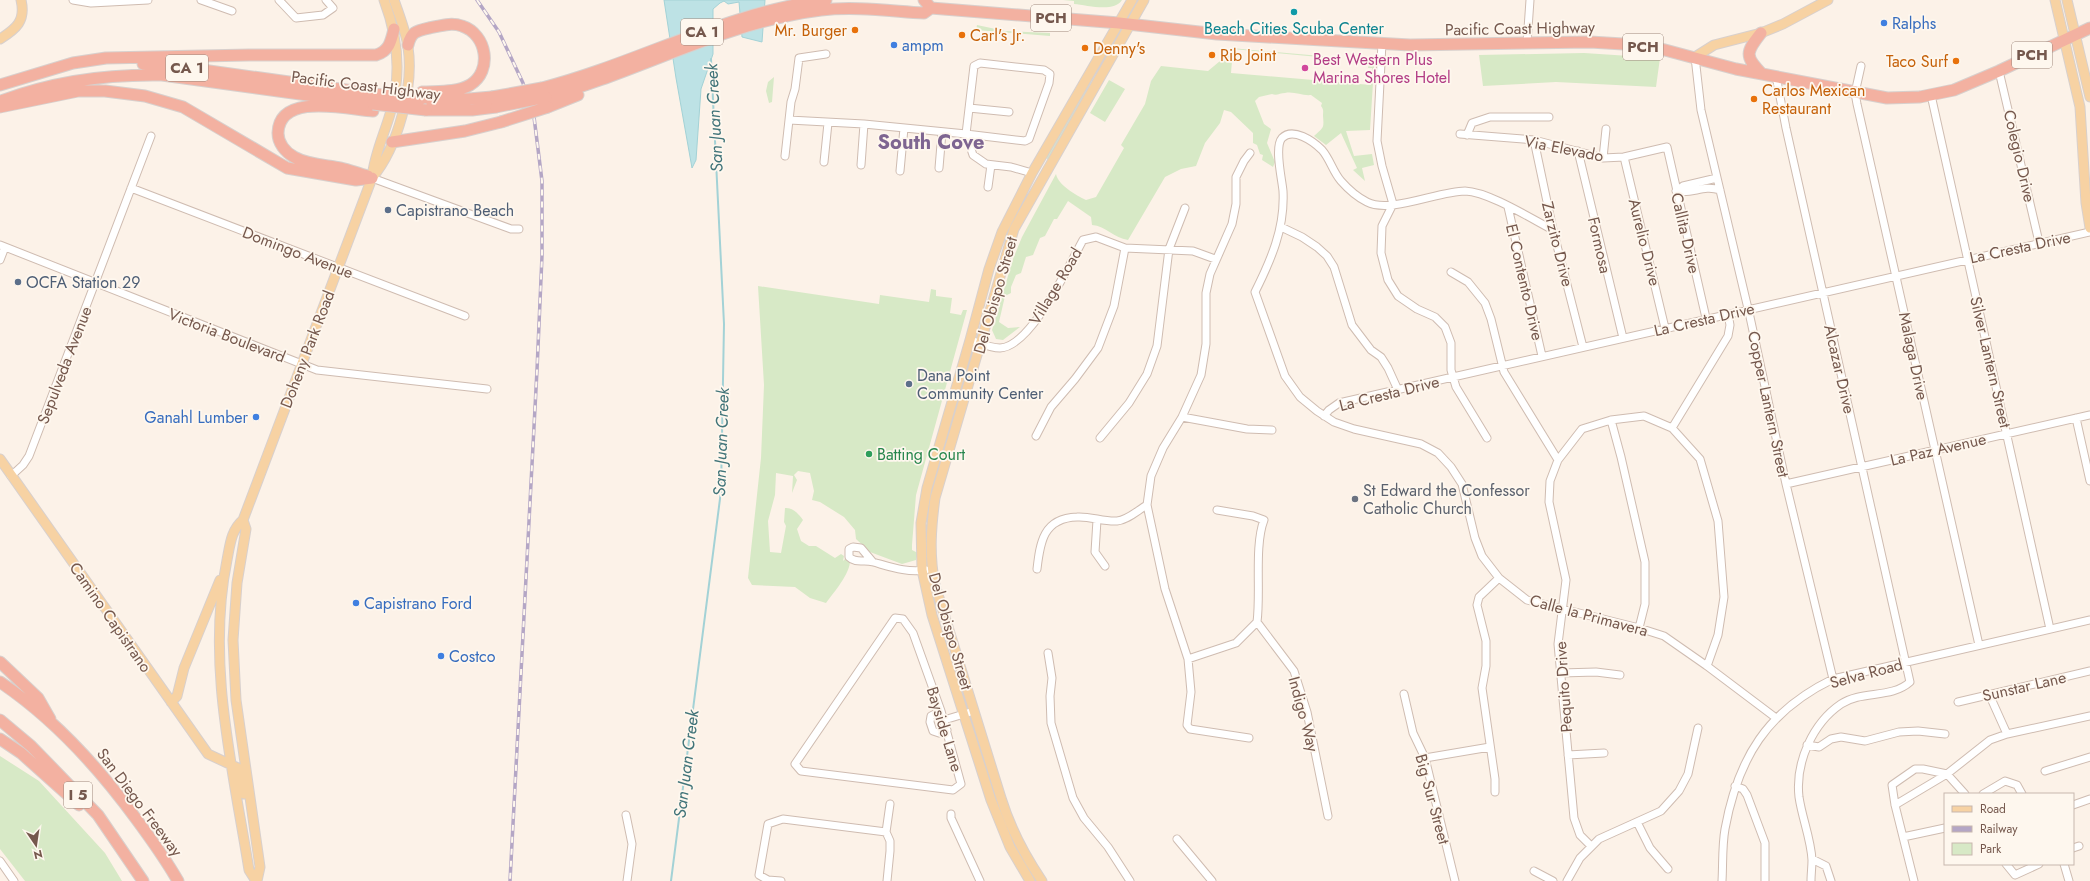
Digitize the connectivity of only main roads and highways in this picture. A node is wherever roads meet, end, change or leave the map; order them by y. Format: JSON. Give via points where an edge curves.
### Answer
{"nodes":[{"id":1,"x":21,"y":0,"type":"edge"},
{"id":2,"x":384,"y":0,"type":"edge"},
{"id":3,"x":394,"y":0,"type":"edge"},
{"id":4,"x":826,"y":0,"type":"edge"},
{"id":5,"x":1132,"y":0,"type":"edge"},
{"id":6,"x":1144,"y":0,"type":"edge"},
{"id":7,"x":1828,"y":0,"type":"edge"},
{"id":8,"x":2055,"y":0,"type":"edge"},
{"id":9,"x":2067,"y":0,"type":"edge"},
{"id":10,"x":928,"y":4,"type":"edge"},
{"id":11,"x":771,"y":14,"type":"junction"},
{"id":12,"x":1125,"y":24,"type":"junction"},
{"id":13,"x":2090,"y":28,"type":"edge"},
{"id":14,"x":394,"y":29,"type":"junction"},
{"id":15,"x":1761,"y":33,"type":"junction"},
{"id":16,"x":2070,"y":37,"type":"junction"},
{"id":17,"x":0,"y":39,"type":"edge"},
{"id":18,"x":408,"y":45,"type":"junction"},
{"id":19,"x":1695,"y":57,"type":"junction"},
{"id":20,"x":637,"y":65,"type":"junction"},
{"id":21,"x":1762,"y":74,"type":"junction"},
{"id":22,"x":0,"y":85,"type":"edge"},
{"id":23,"x":422,"y":96,"type":"junction"},
{"id":24,"x":545,"y":97,"type":"junction"},
{"id":25,"x":2090,"y":97,"type":"edge"},
{"id":26,"x":0,"y":101,"type":"edge"},
{"id":27,"x":375,"y":101,"type":"junction"},
{"id":28,"x":494,"y":102,"type":"junction"},
{"id":29,"x":0,"y":106,"type":"edge"},
{"id":30,"x":392,"y":142,"type":"junction"},
{"id":31,"x":2087,"y":155,"type":"edge"},
{"id":32,"x":372,"y":178,"type":"junction"},
{"id":33,"x":2090,"y":228,"type":"edge"},
{"id":34,"x":0,"y":459,"type":"edge"},
{"id":35,"x":244,"y":520,"type":"junction"},
{"id":36,"x":225,"y":568,"type":"junction"},
{"id":37,"x":0,"y":662,"type":"edge"},
{"id":38,"x":0,"y":682,"type":"edge"},
{"id":39,"x":171,"y":702,"type":"junction"},
{"id":40,"x":0,"y":720,"type":"edge"},
{"id":41,"x":53,"y":724,"type":"junction"},
{"id":42,"x":0,"y":739,"type":"edge"},
{"id":43,"x":232,"y":765,"type":"junction"},
{"id":44,"x":252,"y":808,"type":"junction"},
{"id":45,"x":1039,"y":879,"type":"edge"},
{"id":46,"x":143,"y":881,"type":"edge"},
{"id":47,"x":178,"y":881,"type":"edge"},
{"id":48,"x":256,"y":881,"type":"edge"},
{"id":49,"x":1030,"y":881,"type":"edge"}],
"edges":[{"from":1,"to":17,"type":"main road","via":[[23,11],[20,22]]},
{"from":2,"to":14,"type":"main road","name":"Doheny Park Road"},
{"from":3,"to":18,"type":"main road","name":"Doheny Park Road"},
{"from":4,"to":11,"type":"highway","name":"Pacific Coast Highway"},
{"from":5,"to":12,"type":"main road"},
{"from":6,"to":12,"type":"main road"},
{"from":7,"to":15,"type":"main road"},
{"from":8,"to":16,"type":"main road"},
{"from":9,"to":16,"type":"main road"},
{"from":10,"to":11,"type":"highway","name":"Pacific Coast Highway","number":"PCH","via":[[924,13],[842,8]]},
{"from":10,"to":12,"type":"highway","name":"Pacific Coast Highway","number":"PCH"},
{"from":11,"to":20,"type":"highway","name":"Pacific Coast Highway","number":"CA 1"},
{"from":11,"to":20,"type":"highway","name":"Pacific Coast Highway","number":"CA 1","via":[[735,20]]},
{"from":12,"to":19,"type":"highway","name":"Pacific Coast Highway","number":"PCH","via":[[1217,34],[1382,44],[1436,46],[1590,42],[1623,44]]},
{"from":12,"to":45,"type":"main road","name":"Del Obispo Street","via":[[1014,229],[935,498],[931,535],[932,568],[945,620],[1006,814]]},
{"from":12,"to":49,"type":"main road","name":"Del Obispo Street","via":[[1032,172],[995,251],[927,488],[921,528],[922,570],[932,615],[998,818],[1010,847]]},
{"from":13,"to":16,"type":"highway","name":"Pacific Coast Highway","number":"PCH"},
{"from":14,"to":22,"type":"highway","via":[[389,46],[376,54],[106,58],[73,63]]},
{"from":14,"to":32,"type":"main road","name":"Doheny Park Road","via":[[397,52],[396,84],[390,113],[373,161]]},
{"from":15,"to":19,"type":"main road","via":[[1714,45]]},
{"from":15,"to":21,"type":"highway","via":[[1750,47],[1748,55],[1752,64]]},
{"from":16,"to":21,"type":"highway","name":"Pacific Coast Highway","number":"PCH","via":[[2000,71],[1954,90],[1931,95],[1888,98]]},
{"from":16,"to":25,"type":"main road"},
{"from":16,"to":31,"type":"main road"},
{"from":18,"to":23,"type":"highway","via":[[411,35],[417,30],[454,24],[470,29],[482,45],[485,60],[475,80],[463,88]]},
{"from":18,"to":30,"type":"main road","name":"Doheny Park Road","via":[[407,90]]},
{"from":19,"to":21,"type":"highway","name":"Pacific Coast Highway","number":"PCH","via":[[1710,64]]},
{"from":20,"to":24,"type":"highway"},
{"from":20,"to":24,"type":"highway","name":"Pacific Coast Highway","number":"CA 1","via":[[581,78]]},
{"from":22,"to":27,"type":"highway","name":"Pacific Coast Highway","number":"CA 1","via":[[75,68],[140,64],[181,67]]},
{"from":23,"to":27,"type":"highway","name":"Pacific Coast Highway","number":"CA 1","bridge":true},
{"from":23,"to":28,"type":"highway","name":"Pacific Coast Highway","number":"CA 1"},
{"from":24,"to":28,"type":"highway","name":"Pacific Coast Highway","number":"CA 1","bridge":true},
{"from":24,"to":30,"type":"highway","bridge":true,"via":[[501,122],[465,131]]},
{"from":26,"to":27,"type":"highway","name":"Pacific Coast Highway","number":"CA 1","via":[[44,86],[82,79],[138,75],[162,75]]},
{"from":27,"to":28,"type":"highway","name":"Pacific Coast Highway","number":"CA 1","bridge":true,"via":[[426,110],[472,110]]},
{"from":27,"to":32,"type":"highway","via":[[303,106],[289,111],[283,117],[278,131],[281,145],[304,162],[343,168]]},
{"from":29,"to":32,"type":"highway","via":[[78,91],[105,91],[145,96],[183,107],[287,168],[356,180]]},
{"from":30,"to":32,"type":"main road","name":"Doheny Park Road","via":[[383,164]]},
{"from":31,"to":33,"type":"main road","via":[[2086,202]]},
{"from":32,"to":35,"type":"main road","name":"Doheny Park Road"},
{"from":34,"to":39,"type":"main road","name":"Camino Capistrano"},
{"from":35,"to":36,"type":"main road","name":"Doheny Park Road","via":[[235,527]]},
{"from":35,"to":44,"type":"main road","name":"Doheny Park Road","via":[[246,529],[237,583],[233,640],[236,700]]},
{"from":36,"to":39,"type":"main road","via":[[184,668],[177,696]]},
{"from":36,"to":43,"type":"main road","name":"Doheny Park Road","via":[[219,642]]},
{"from":37,"to":41,"type":"highway","via":[[38,698]]},
{"from":38,"to":41,"type":"highway","name":"San Diego Freeway","number":"I 5"},
{"from":39,"to":43,"type":"main road","name":"Camino Capistrano","via":[[208,754]]},
{"from":40,"to":46,"type":"highway","number":"I 5","via":[[31,746],[98,815]]},
{"from":41,"to":47,"type":"highway","name":"San Diego Freeway","number":"I 5","via":[[83,752],[112,786]]},
{"from":42,"to":46,"type":"highway","via":[[21,753],[80,806]]},
{"from":43,"to":44,"type":"main road","via":[[238,768],[246,802]]},
{"from":43,"to":48,"type":"main road","via":[[250,870]]},
{"from":44,"to":48,"type":"main road","via":[[260,867]]}]}
